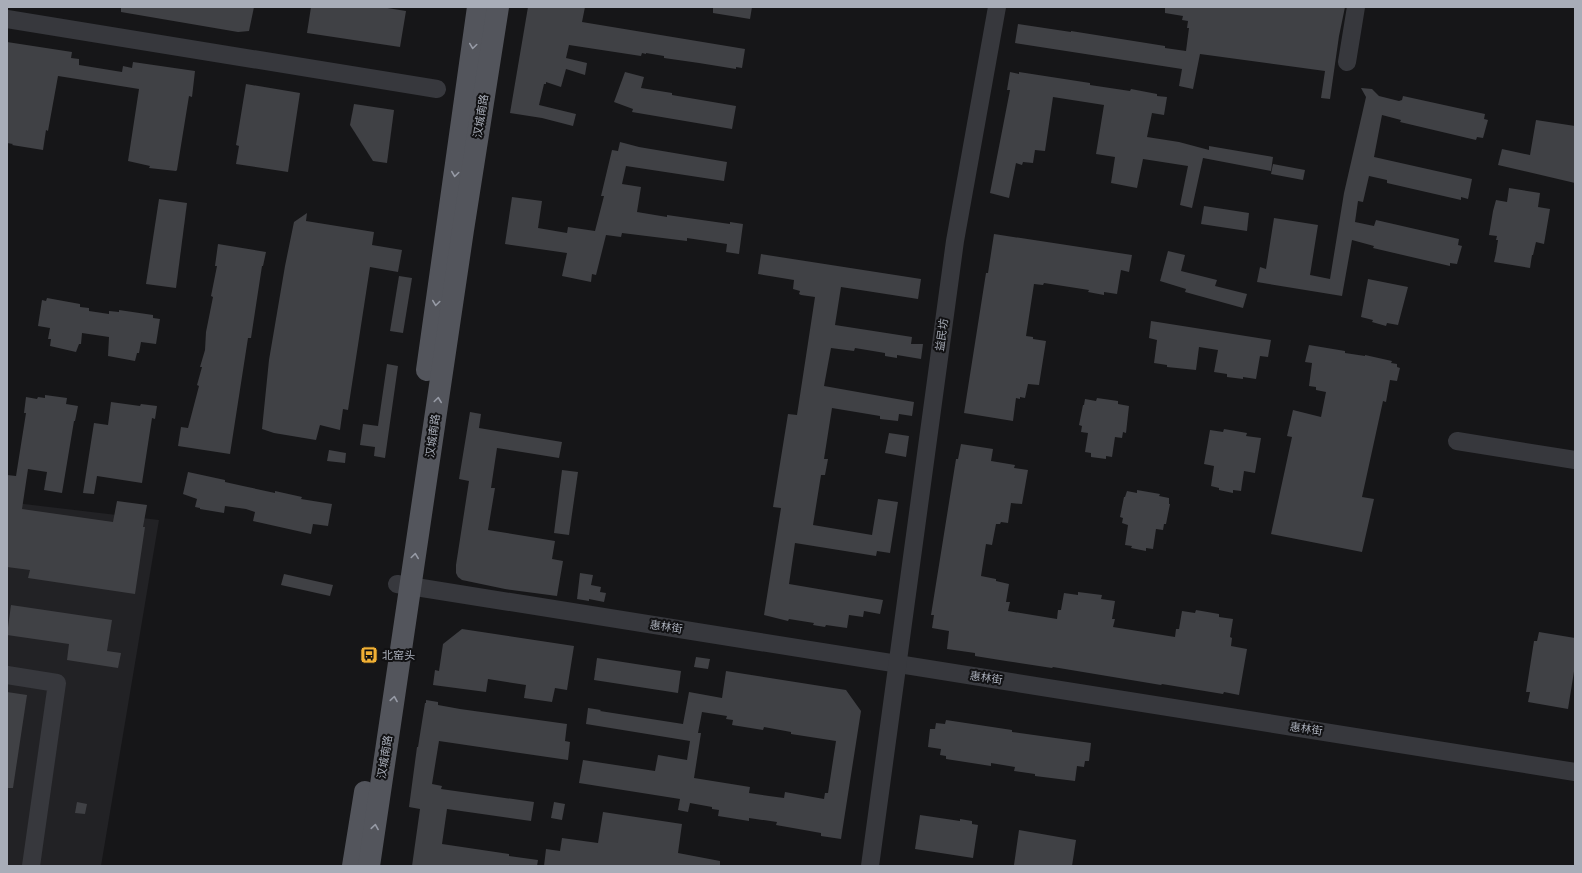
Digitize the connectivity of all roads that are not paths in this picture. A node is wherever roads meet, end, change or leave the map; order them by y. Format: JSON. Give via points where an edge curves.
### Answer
{"nodes":[{"id":1,"x":478,"y":7,"type":"edge"},
{"id":2,"x":498,"y":7,"type":"edge"},
{"id":3,"x":997,"y":7,"type":"edge"},
{"id":4,"x":1356,"y":7,"type":"edge"},
{"id":5,"x":7,"y":19,"type":"edge"},
{"id":6,"x":1347,"y":62,"type":"dead end"},
{"id":7,"x":438,"y":89,"type":"dead end"},
{"id":8,"x":1457,"y":441,"type":"dead end"},
{"id":9,"x":1575,"y":460,"type":"edge"},
{"id":10,"x":404,"y":585,"type":"junction"},
{"id":11,"x":898,"y":664,"type":"junction"},
{"id":12,"x":7,"y":675,"type":"edge"},
{"id":13,"x":1575,"y":772,"type":"edge"},
{"id":14,"x":30,"y":866,"type":"edge"},
{"id":15,"x":353,"y":866,"type":"edge"},
{"id":16,"x":369,"y":866,"type":"edge"},
{"id":17,"x":870,"y":866,"type":"edge"}],
"edges":[{"from":1,"to":10,"type":"main road","name":"汉城南路","one_way":true},
{"from":10,"to":2,"type":"main road","name":"汉城南路","one_way":true},
{"from":3,"to":11,"type":"street","name":"益民坊","via":[[955,241]]},
{"from":4,"to":6,"type":"street"},
{"from":5,"to":7,"type":"street"},
{"from":8,"to":9,"type":"street"},
{"from":10,"to":11,"type":"street","name":"惠林街"},
{"from":10,"to":15,"type":"main road","name":"汉城南路"},
{"from":16,"to":10,"type":"main road","name":"汉城南路","one_way":true},
{"from":11,"to":13,"type":"street","name":"惠林街"},
{"from":11,"to":17,"type":"street","name":"益民坊"},
{"from":12,"to":14,"type":"street","via":[[57,683]]}]}
